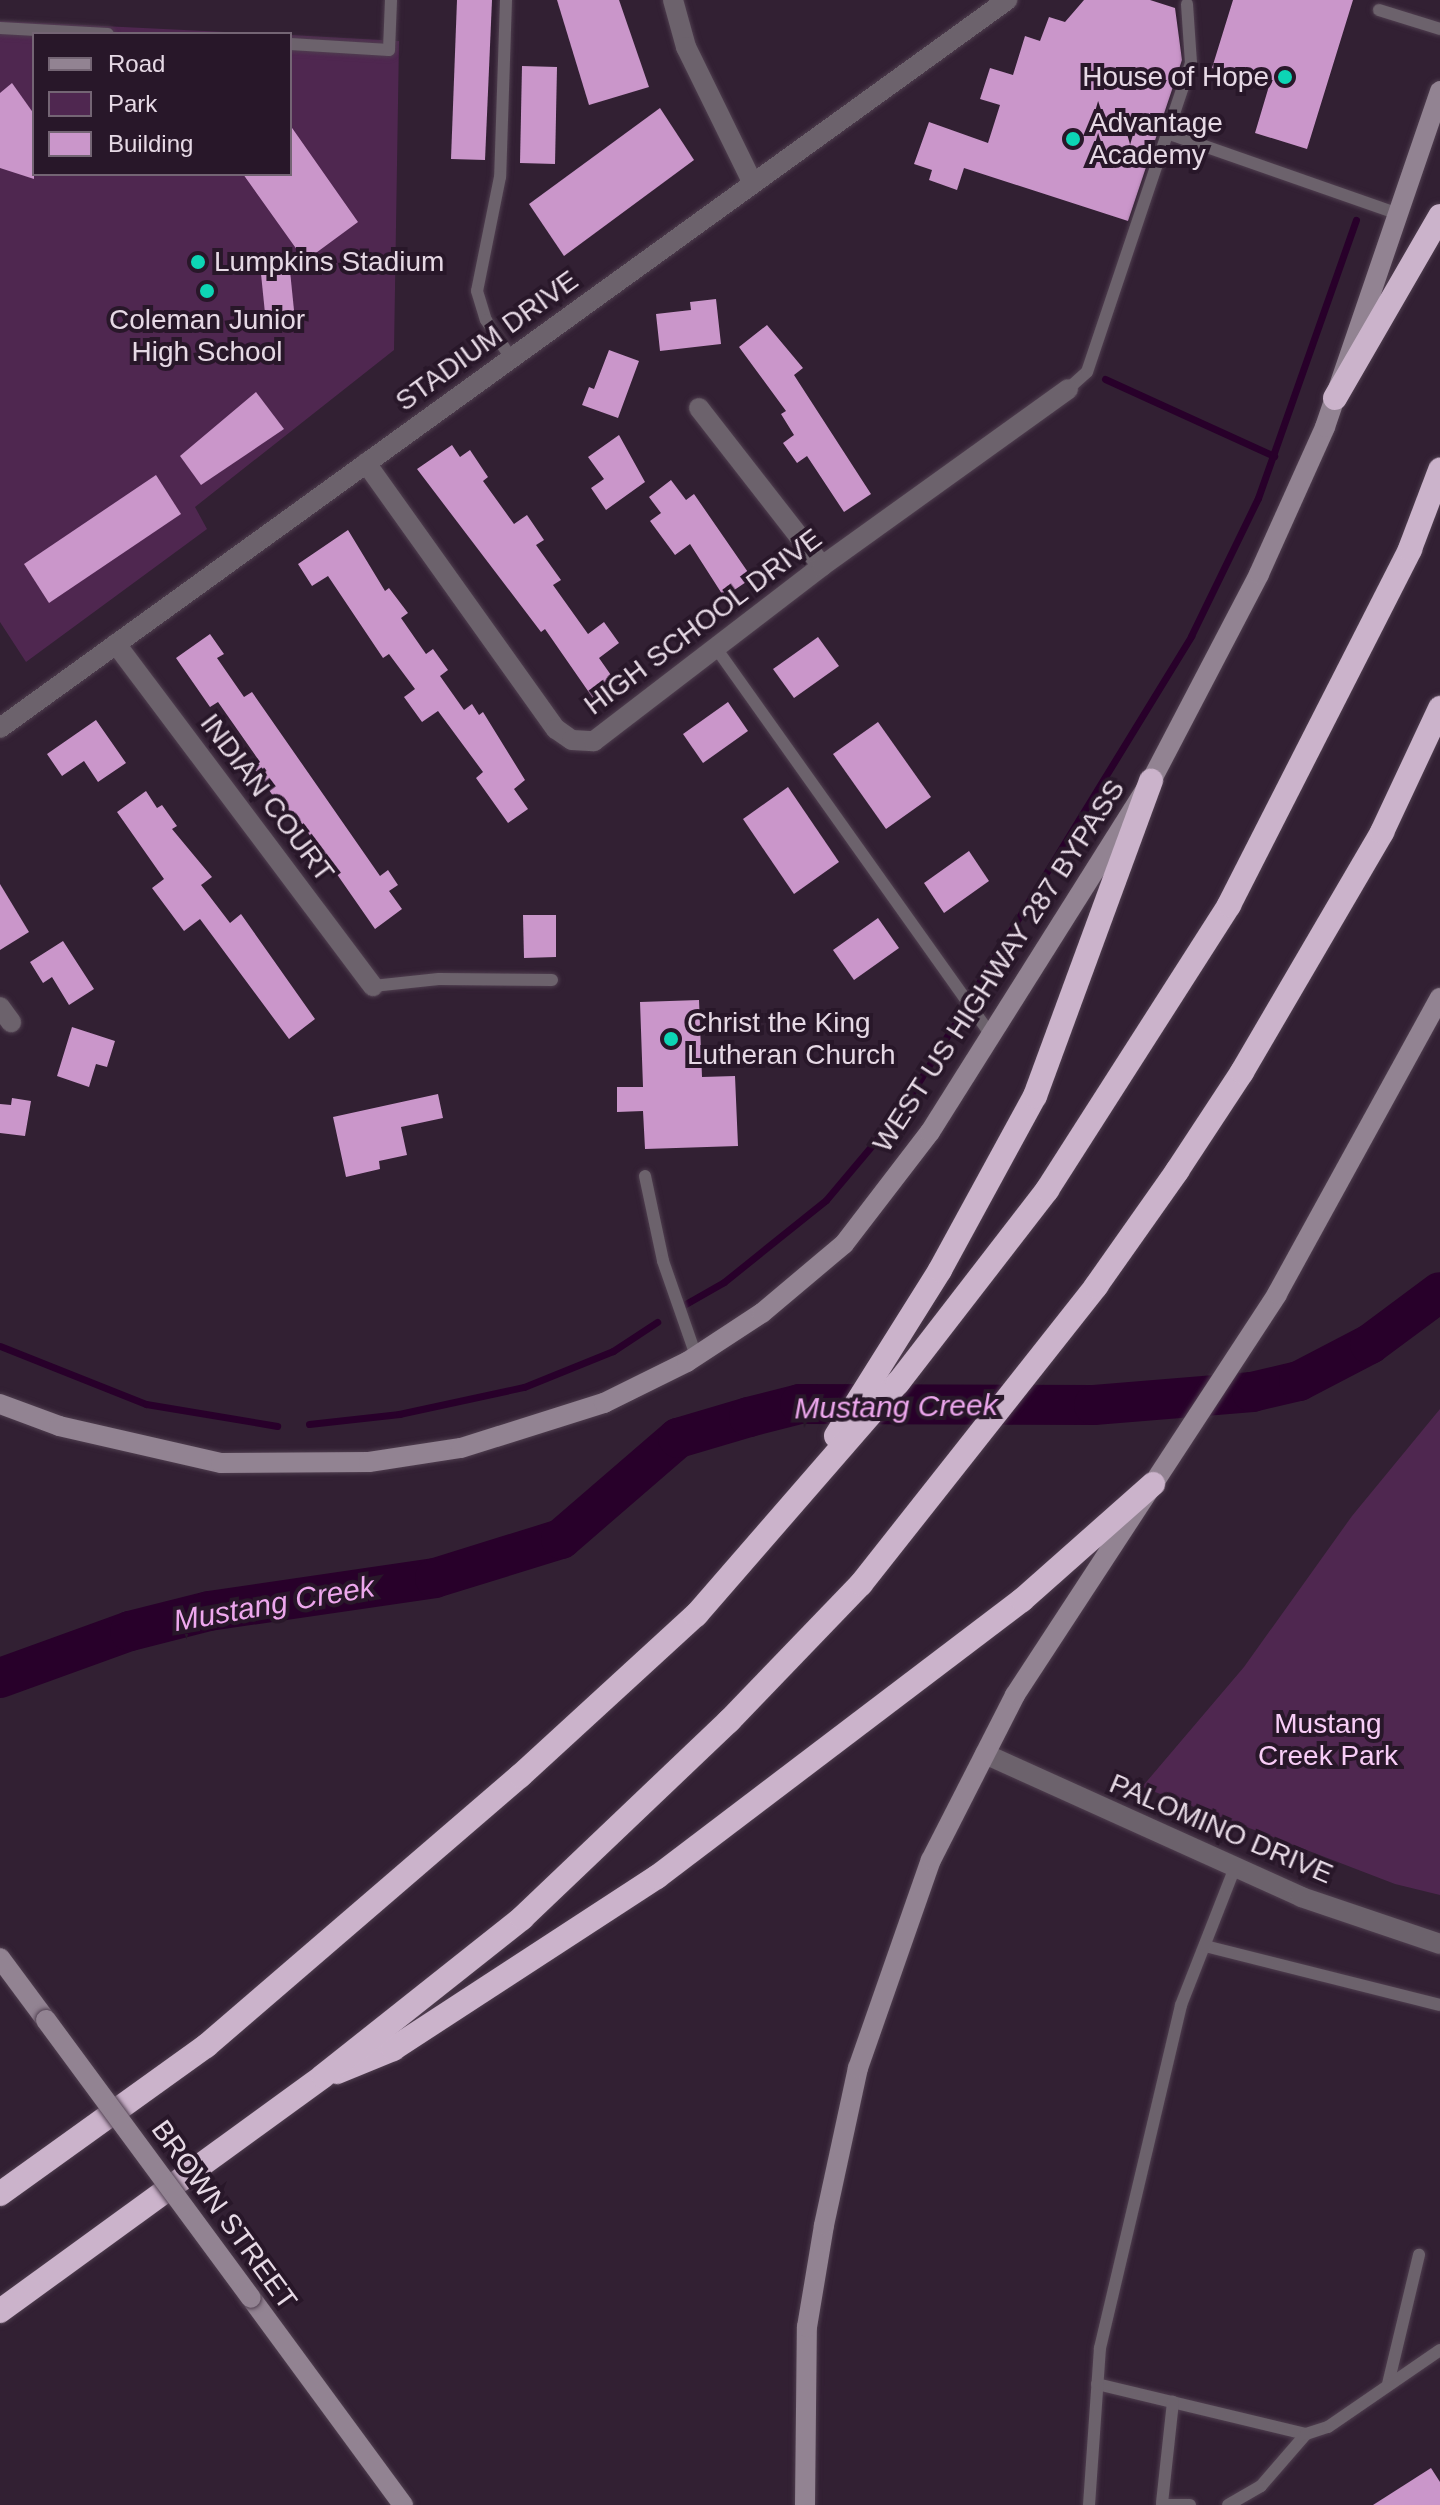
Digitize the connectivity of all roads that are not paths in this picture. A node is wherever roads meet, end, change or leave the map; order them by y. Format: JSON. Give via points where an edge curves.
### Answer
{"nodes":[{"id":1,"x":391,"y":0,"type":"edge"},
{"id":2,"x":506,"y":0,"type":"edge"},
{"id":3,"x":673,"y":0,"type":"edge"},
{"id":4,"x":997,"y":4,"type":"edge"},
{"id":5,"x":1187,"y":4,"type":"dead end"},
{"id":6,"x":1379,"y":10,"type":"dead end"},
{"id":7,"x":0,"y":28,"type":"edge"},
{"id":8,"x":1440,"y":29,"type":"edge"},
{"id":9,"x":72,"y":32,"type":"edge"},
{"id":10,"x":292,"y":44,"type":"edge"},
{"id":11,"x":1440,"y":91,"type":"edge"},
{"id":12,"x":1167,"y":133,"type":"junction"},
{"id":13,"x":752,"y":182,"type":"junction"},
{"id":14,"x":1398,"y":214,"type":"junction"},
{"id":15,"x":1440,"y":216,"type":"edge"},
{"id":16,"x":511,"y":358,"type":"junction"},
{"id":17,"x":1068,"y":389,"type":"joint"},
{"id":18,"x":1335,"y":398,"type":"junction"},
{"id":19,"x":699,"y":408,"type":"dead end"},
{"id":20,"x":366,"y":463,"type":"junction"},
{"id":21,"x":1440,"y":470,"type":"edge"},
{"id":22,"x":822,"y":566,"type":"junction"},
{"id":23,"x":116,"y":644,"type":"junction"},
{"id":24,"x":716,"y":648,"type":"junction"},
{"id":25,"x":1440,"y":708,"type":"edge"},
{"id":26,"x":0,"y":728,"type":"edge"},
{"id":27,"x":1151,"y":781,"type":"junction"},
{"id":28,"x":552,"y":980,"type":"dead end"},
{"id":29,"x":373,"y":986,"type":"joint"},
{"id":30,"x":1440,"y":998,"type":"edge"},
{"id":31,"x":990,"y":1034,"type":"junction"},
{"id":32,"x":645,"y":1176,"type":"dead end"},
{"id":33,"x":696,"y":1356,"type":"junction"},
{"id":34,"x":0,"y":1404,"type":"edge"},
{"id":35,"x":1160,"y":1474,"type":"junction"},
{"id":36,"x":802,"y":1491,"type":"junction"},
{"id":37,"x":985,"y":1754,"type":"junction"},
{"id":38,"x":1235,"y":1867,"type":"junction"},
{"id":39,"x":1440,"y":1944,"type":"edge"},
{"id":40,"x":1205,"y":1946,"type":"junction"},
{"id":41,"x":0,"y":1958,"type":"edge"},
{"id":42,"x":1440,"y":2005,"type":"edge"},
{"id":43,"x":323,"y":2076,"type":"junction"},
{"id":44,"x":0,"y":2194,"type":"edge"},
{"id":45,"x":1419,"y":2255,"type":"dead end"},
{"id":46,"x":0,"y":2311,"type":"edge"},
{"id":47,"x":1440,"y":2350,"type":"edge"},
{"id":48,"x":1097,"y":2384,"type":"junction"},
{"id":49,"x":1388,"y":2384,"type":"junction"},
{"id":50,"x":1173,"y":2402,"type":"junction"},
{"id":51,"x":1306,"y":2434,"type":"junction"},
{"id":52,"x":1162,"y":2504,"type":"edge"},
{"id":53,"x":403,"y":2505,"type":"edge"},
{"id":54,"x":805,"y":2505,"type":"edge"},
{"id":55,"x":1089,"y":2505,"type":"edge"},
{"id":56,"x":1190,"y":2505,"type":"edge"},
{"id":57,"x":1228,"y":2505,"type":"edge"}],
"edges":[{"from":1,"to":10,"type":"lane","via":[[389,50]]},
{"from":2,"to":16,"type":"lane","via":[[500,177],[477,291],[486,320]]},
{"from":3,"to":13,"type":"street","via":[[686,47]]},
{"from":4,"to":13,"type":"street","name":"STADIUM DRIVE"},
{"from":5,"to":12,"type":"lane","via":[[1191,63]]},
{"from":6,"to":8,"type":"lane"},
{"from":7,"to":9,"type":"lane"},
{"from":11,"to":14,"type":"main road","name":"WEST US HIGHWAY 287 BYPASS"},
{"from":12,"to":14,"type":"lane"},
{"from":12,"to":17,"type":"lane","via":[[1087,372]]},
{"from":13,"to":16,"type":"street","name":"STADIUM DRIVE"},
{"from":14,"to":18,"type":"main road","name":"WEST US HIGHWAY 287 BYPASS"},
{"from":15,"to":18,"type":"highway"},
{"from":16,"to":20,"type":"street","name":"STADIUM DRIVE"},
{"from":17,"to":22,"type":"street","name":"HIGH SCHOOL DRIVE"},
{"from":18,"to":27,"type":"main road","name":"WEST US HIGHWAY 287 BYPASS","via":[[1259,574]]},
{"from":19,"to":22,"type":"street"},
{"from":20,"to":23,"type":"street","name":"STADIUM DRIVE"},
{"from":20,"to":24,"type":"street","name":"HIGH SCHOOL DRIVE","via":[[556,729],[572,740],[603,738]]},
{"from":21,"to":36,"type":"highway","via":[[1410,549],[1229,905],[1047,1190],[965,1299]]},
{"from":22,"to":24,"type":"street","name":"HIGH SCHOOL DRIVE"},
{"from":23,"to":26,"type":"street","name":"STADIUM DRIVE"},
{"from":23,"to":29,"type":"street","name":"INDIAN COURT"},
{"from":24,"to":31,"type":"lane"},
{"from":25,"to":43,"type":"highway","via":[[1382,832],[1242,1072],[1096,1286],[861,1584],[622,1826],[522,1918]]},
{"from":27,"to":31,"type":"main road","name":"WEST US HIGHWAY 287 BYPASS"},
{"from":27,"to":36,"type":"highway","via":[[1035,1096],[923,1296]]},
{"from":28,"to":29,"type":"lane","via":[[439,979]]},
{"from":30,"to":35,"type":"main road","via":[[1277,1294]]},
{"from":31,"to":33,"type":"main road","name":"WEST US HIGHWAY 287 BYPASS","via":[[930,1132],[844,1244],[762,1313]]},
{"from":32,"to":33,"type":"lane","via":[[663,1261]]},
{"from":33,"to":34,"type":"main road","name":"WEST US HIGHWAY 287 BYPASS","via":[[604,1403],[461,1448],[369,1462],[221,1463],[59,1426]]},
{"from":35,"to":37,"type":"main road","via":[[1015,1695]]},
{"from":35,"to":43,"type":"highway","via":[[1022,1600],[657,1877],[393,2049]]},
{"from":36,"to":44,"type":"highway","via":[[696,1615],[520,1776],[206,2046]]},
{"from":37,"to":38,"type":"street","name":"PALOMINO DRIVE"},
{"from":37,"to":54,"type":"main road","via":[[931,1860],[901,1937],[840,2140],[807,2327]]},
{"from":38,"to":39,"type":"street","name":"PALOMINO DRIVE","via":[[1301,1897]]},
{"from":38,"to":40,"type":"lane"},
{"from":40,"to":42,"type":"lane"},
{"from":40,"to":48,"type":"lane","via":[[1181,2005],[1100,2348]]},
{"from":41,"to":53,"type":"main road","name":"BROWN STREET","bridge":true},
{"from":43,"to":46,"type":"highway"},
{"from":45,"to":49,"type":"lane"},
{"from":47,"to":49,"type":"lane"},
{"from":48,"to":50,"type":"lane"},
{"from":48,"to":55,"type":"lane"},
{"from":49,"to":51,"type":"lane","via":[[1328,2427]]},
{"from":50,"to":51,"type":"lane"},
{"from":50,"to":52,"type":"lane"},
{"from":51,"to":57,"type":"lane","via":[[1261,2486]]},
{"from":52,"to":56,"type":"lane"}]}
